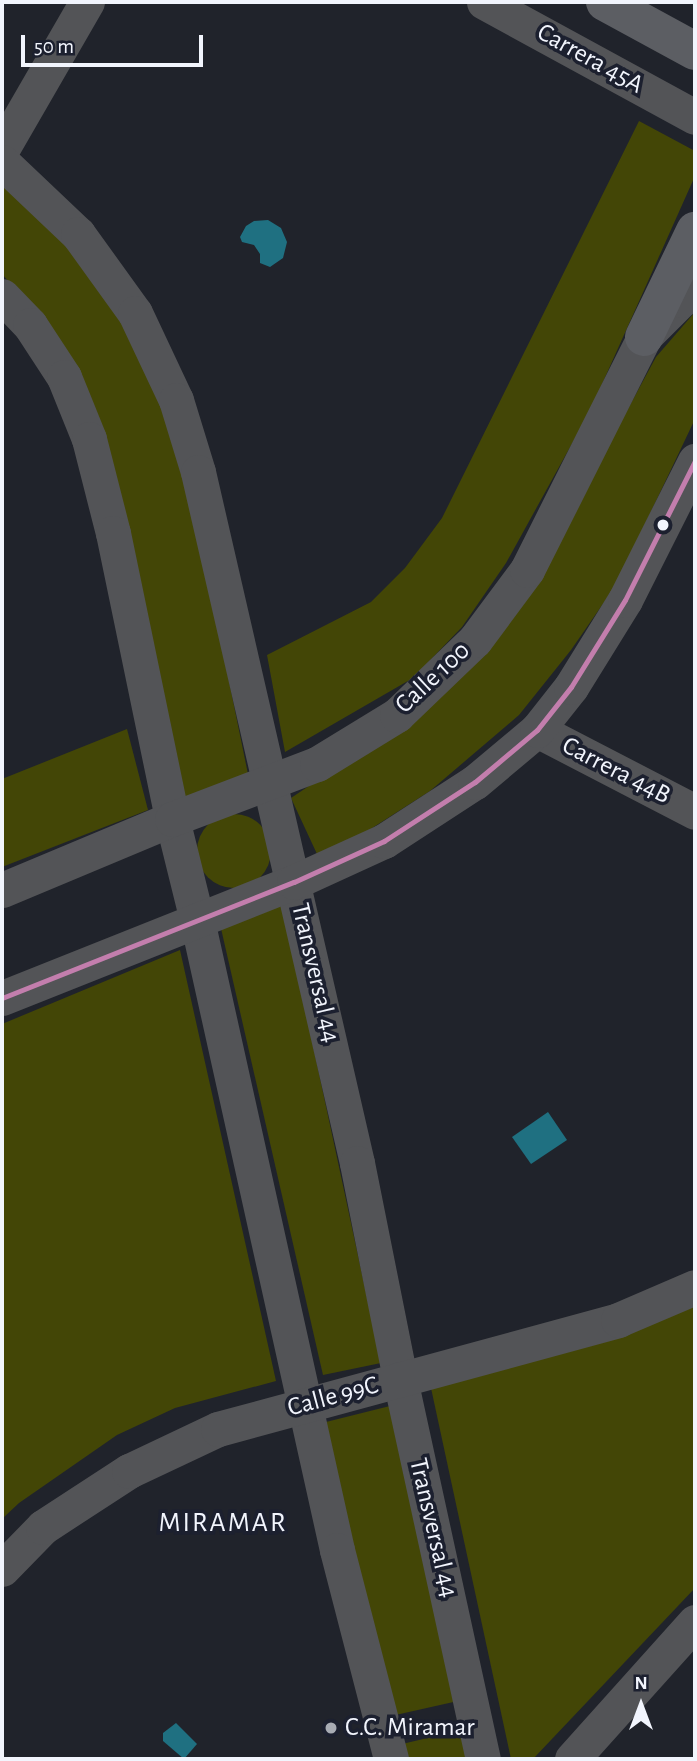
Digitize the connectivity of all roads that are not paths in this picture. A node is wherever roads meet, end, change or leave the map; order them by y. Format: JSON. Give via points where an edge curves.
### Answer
{"nodes":[{"id":1,"x":87,"y":2,"type":"edge"},
{"id":2,"x":484,"y":2,"type":"edge"},
{"id":3,"x":605,"y":2,"type":"edge"},
{"id":4,"x":633,"y":2,"type":"edge"},
{"id":5,"x":695,"y":35,"type":"edge"},
{"id":6,"x":695,"y":51,"type":"edge"},
{"id":7,"x":695,"y":117,"type":"edge"},
{"id":8,"x":2,"y":149,"type":"edge"},
{"id":9,"x":2,"y":162,"type":"edge"},
{"id":10,"x":695,"y":231,"type":"edge"},
{"id":11,"x":695,"y":276,"type":"edge"},
{"id":12,"x":2,"y":296,"type":"edge"},
{"id":13,"x":644,"y":337,"type":"junction"},
{"id":14,"x":695,"y":462,"type":"edge"},
{"id":15,"x":537,"y":730,"type":"junction"},
{"id":16,"x":269,"y":782,"type":"junction"},
{"id":17,"x":695,"y":812,"type":"edge"},
{"id":18,"x":172,"y":819,"type":"junction"},
{"id":19,"x":294,"y":882,"type":"junction"},
{"id":20,"x":2,"y":890,"type":"edge"},
{"id":21,"x":197,"y":920,"type":"junction"},
{"id":22,"x":2,"y":998,"type":"edge"},
{"id":23,"x":695,"y":1287,"type":"edge"},
{"id":24,"x":400,"y":1379,"type":"junction"},
{"id":25,"x":305,"y":1404,"type":"junction"},
{"id":26,"x":2,"y":1569,"type":"edge"},
{"id":27,"x":695,"y":1622,"type":"edge"},
{"id":28,"x":391,"y":1759,"type":"edge"},
{"id":29,"x":483,"y":1759,"type":"edge"},
{"id":30,"x":572,"y":1759,"type":"edge"}],
"edges":[{"from":1,"to":8,"type":"street"},
{"from":2,"to":7,"type":"street","name":"Carrera 45A"},
{"from":3,"to":6,"type":"main road"},
{"from":4,"to":5,"type":"main road"},
{"from":9,"to":16,"type":"street","name":"Transversal 44","via":[[78,234],[135,313],[176,400],[198,472]]},
{"from":10,"to":13,"type":"main road"},
{"from":11,"to":13,"type":"street","name":"Calle 100","via":[[681,300]]},
{"from":12,"to":18,"type":"street","via":[[30,325],[64,377],[89,439]]},
{"from":13,"to":16,"type":"street","name":"Calle 100","via":[[527,570],[475,640],[397,715],[317,764]]},
{"from":14,"to":15,"type":"street","via":[[625,600],[571,687]]},
{"from":15,"to":17,"type":"street","name":"Carrera 44B"},
{"from":15,"to":19,"type":"street","via":[[475,782],[384,841]]},
{"from":16,"to":18,"type":"street","name":"Calle 100"},
{"from":16,"to":19,"type":"street","name":"Transversal 44"},
{"from":18,"to":20,"type":"street","name":"Calle 100"},
{"from":18,"to":21,"type":"street"},
{"from":19,"to":21,"type":"street"},
{"from":19,"to":24,"type":"street","name":"Transversal 44"},
{"from":21,"to":22,"type":"street"},
{"from":21,"to":25,"type":"street"},
{"from":23,"to":24,"type":"street","name":"Calle 99C","via":[[618,1320]]},
{"from":24,"to":25,"type":"street","name":"Calle 99C"},
{"from":24,"to":29,"type":"street","name":"Transversal 44"},
{"from":25,"to":26,"type":"street","name":"Calle 99C","via":[[218,1429],[129,1471],[43,1527]]},
{"from":25,"to":28,"type":"street"},
{"from":27,"to":30,"type":"street"}]}
